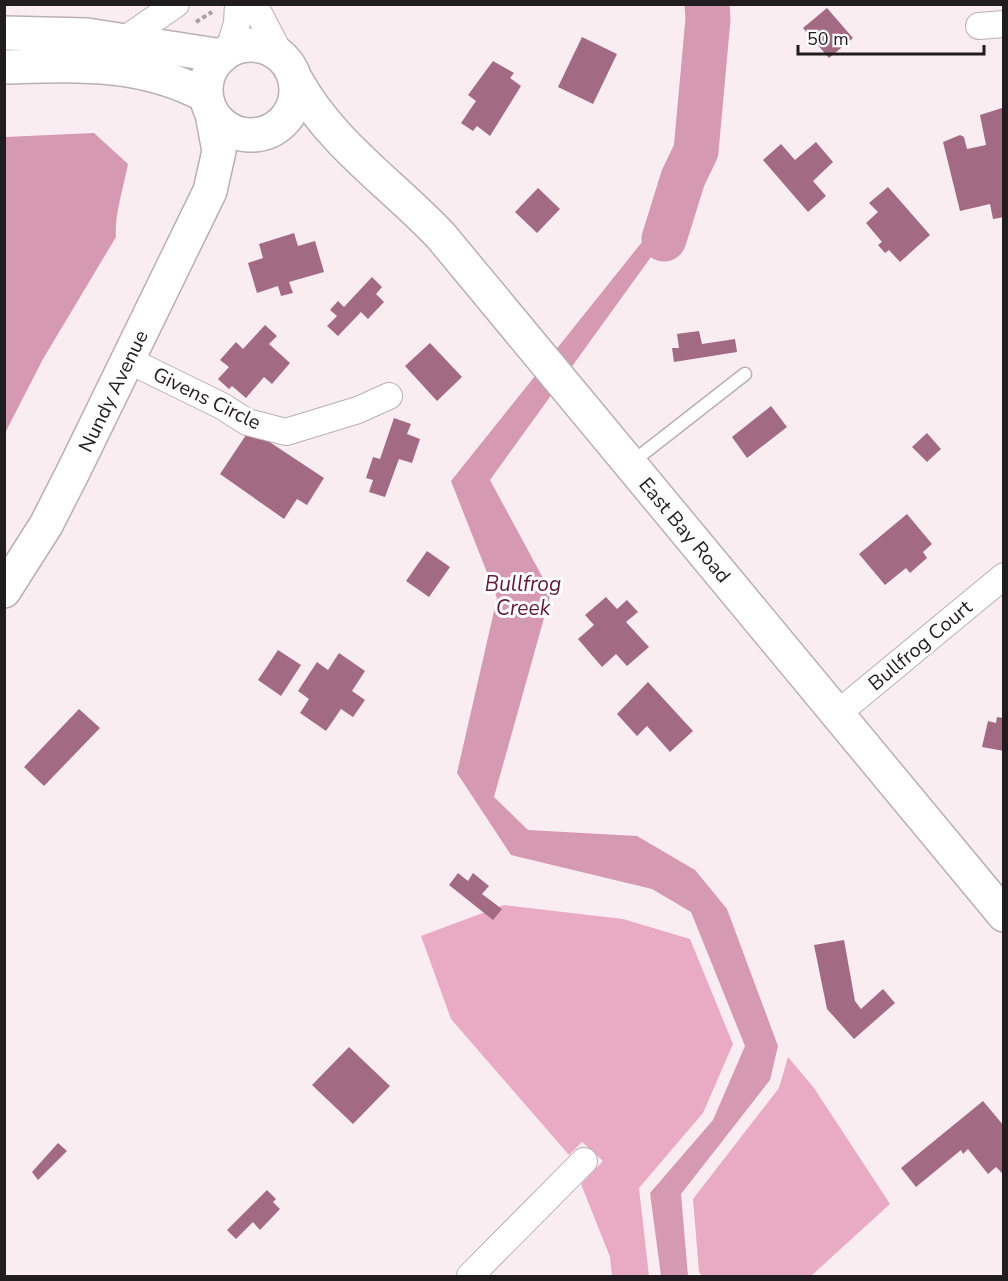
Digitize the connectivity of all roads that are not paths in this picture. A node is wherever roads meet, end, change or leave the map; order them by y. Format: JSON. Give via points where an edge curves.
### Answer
{"nodes":[{"id":1,"x":176,"y":4,"type":"edge"},
{"id":2,"x":254,"y":4,"type":"edge"},
{"id":3,"x":228,"y":7,"type":"edge"},
{"id":4,"x":4,"y":33,"type":"edge"},
{"id":5,"x":124,"y":40,"type":"junction"},
{"id":6,"x":225,"y":53,"type":"junction"},
{"id":7,"x":4,"y":67,"type":"edge"},
{"id":8,"x":289,"y":68,"type":"junction"},
{"id":9,"x":209,"y":105,"type":"junction"},
{"id":10,"x":264,"y":134,"type":"junction"},
{"id":11,"x":355,"y":156,"type":"junction"},
{"id":12,"x":212,"y":186,"type":"junction"},
{"id":13,"x":128,"y":360,"type":"junction"},
{"id":14,"x":745,"y":375,"type":"dead end"},
{"id":15,"x":389,"y":396,"type":"dead end"},
{"id":16,"x":630,"y":464,"type":"junction"},
{"id":17,"x":1004,"y":576,"type":"edge"},
{"id":18,"x":4,"y":591,"type":"edge"},
{"id":19,"x":837,"y":714,"type":"junction"},
{"id":20,"x":1004,"y":915,"type":"edge"},
{"id":21,"x":584,"y":1161,"type":"dead end"},
{"id":22,"x":470,"y":1276,"type":"edge"}],
"edges":[{"from":1,"to":5,"type":"street"},
{"from":2,"to":8,"type":"street","name":"East Bay Road"},
{"from":3,"to":6,"type":"street","via":[[237,23]]},
{"from":4,"to":5,"type":"street"},
{"from":5,"to":6,"type":"street"},
{"from":6,"to":8,"type":"street","via":[[256,45],[270,48]]},
{"from":6,"to":9,"type":"street","via":[[209,73]]},
{"from":7,"to":9,"type":"street","via":[[79,66],[142,72],[168,78]]},
{"from":8,"to":10,"type":"street","via":[[297,94],[293,108],[286,120]]},
{"from":8,"to":11,"type":"street","name":"East Bay Road","via":[[318,115]]},
{"from":9,"to":10,"type":"street","via":[[233,132]]},
{"from":9,"to":12,"type":"street","name":"Nundy Avenue","via":[[219,151]]},
{"from":10,"to":11,"type":"street","name":"East Bay Road","via":[[306,135]]},
{"from":10,"to":12,"type":"street","name":"Nundy Avenue","via":[[236,154]]},
{"from":11,"to":16,"type":"street","name":"East Bay Road","via":[[412,206]]},
{"from":12,"to":13,"type":"street","name":"Nundy Avenue"},
{"from":13,"to":15,"type":"street","name":"Givens Circle","via":[[247,422],[286,432]]},
{"from":13,"to":18,"type":"street","name":"Nundy Avenue","via":[[46,525]]},
{"from":14,"to":16,"type":"lane"},
{"from":16,"to":19,"type":"street","name":"East Bay Road"},
{"from":17,"to":19,"type":"street","name":"Bullfrog Court"},
{"from":19,"to":20,"type":"street","name":"East Bay Road"},
{"from":21,"to":22,"type":"street"}]}
